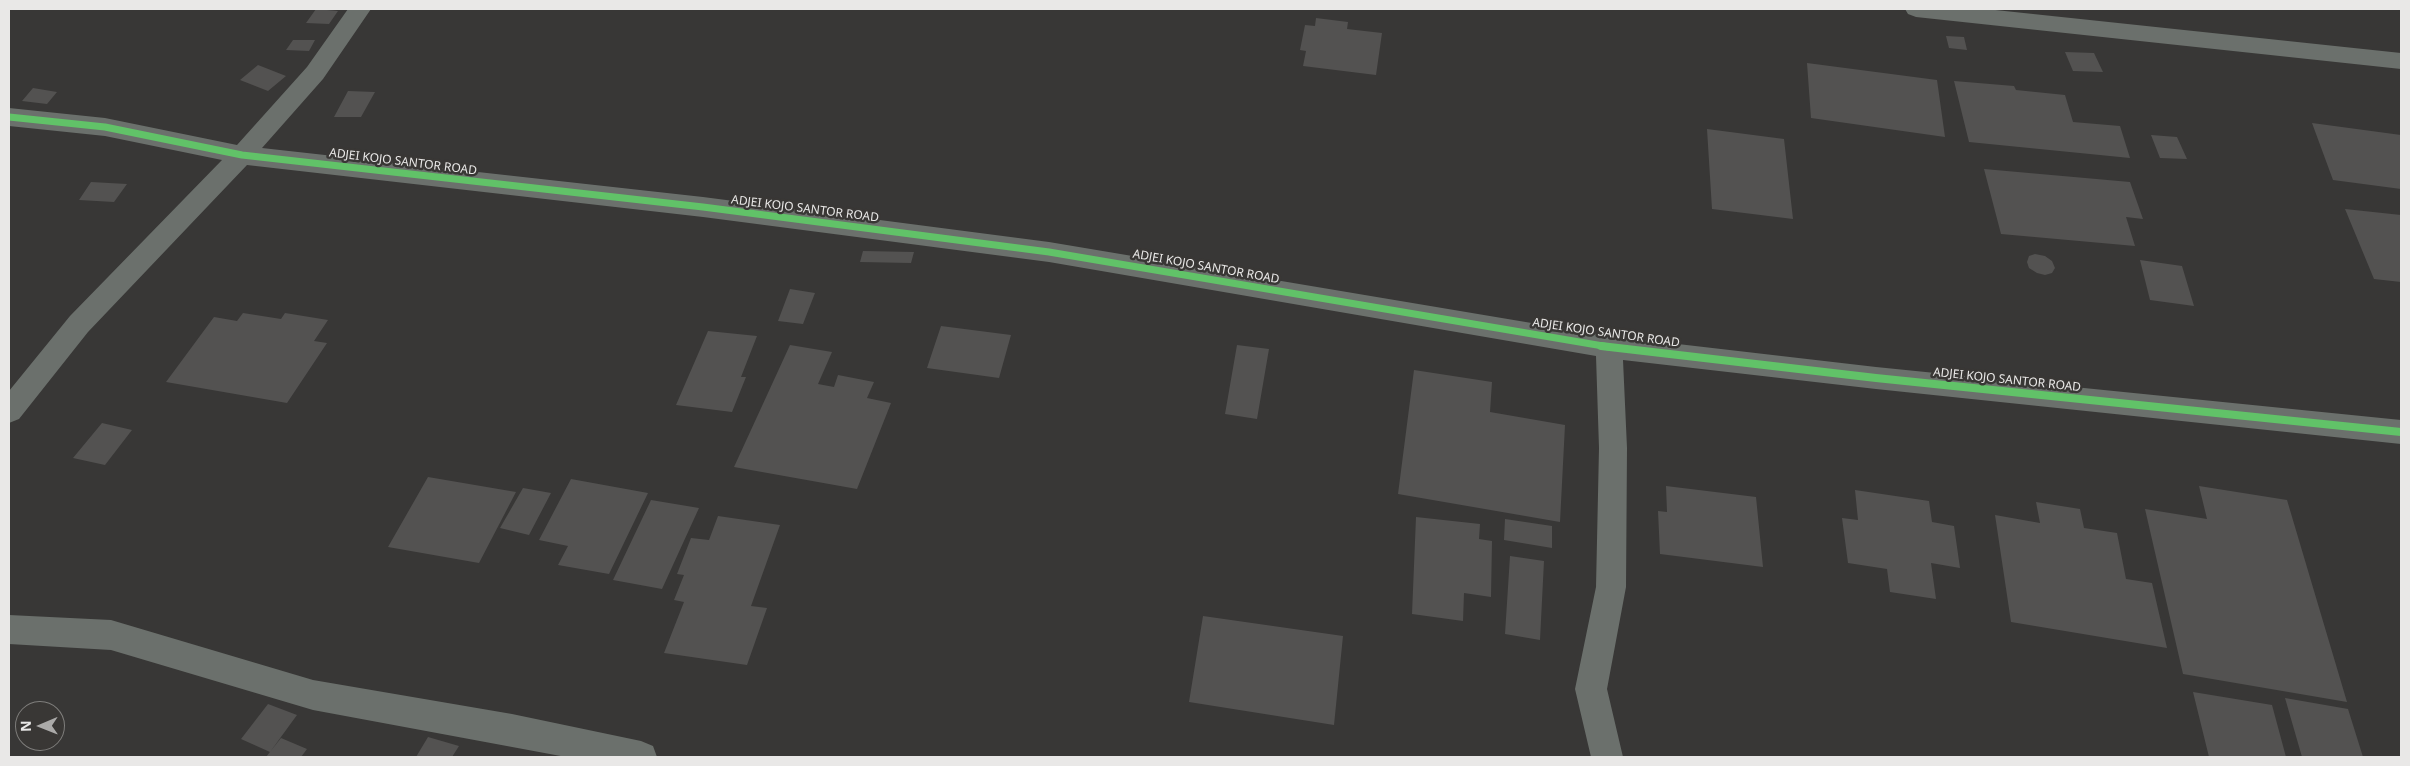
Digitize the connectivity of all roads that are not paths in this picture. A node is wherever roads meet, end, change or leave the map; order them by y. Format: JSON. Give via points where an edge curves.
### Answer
{"nodes":[{"id":1,"x":360,"y":9,"type":"edge"},
{"id":2,"x":1916,"y":9,"type":"edge"},
{"id":3,"x":2401,"y":61,"type":"edge"},
{"id":4,"x":9,"y":117,"type":"edge"},
{"id":5,"x":242,"y":155,"type":"junction"},
{"id":6,"x":1609,"y":347,"type":"junction"},
{"id":7,"x":9,"y":410,"type":"edge"},
{"id":8,"x":2401,"y":432,"type":"edge"},
{"id":9,"x":9,"y":629,"type":"edge"},
{"id":10,"x":641,"y":757,"type":"edge"},
{"id":11,"x":1606,"y":757,"type":"edge"}],
"edges":[{"from":1,"to":5,"type":"street","via":[[315,73]]},
{"from":2,"to":3,"type":"street"},
{"from":4,"to":5,"type":"street","name":"ADJEI KOJO SANTOR ROAD","via":[[105,127]]},
{"from":5,"to":6,"type":"street","name":"ADJEI KOJO SANTOR ROAD","via":[[703,207],[1049,252]]},
{"from":5,"to":7,"type":"street","via":[[79,324]]},
{"from":6,"to":8,"type":"street","name":"ADJEI KOJO SANTOR ROAD"},
{"from":6,"to":11,"type":"street","via":[[1613,448],[1611,587],[1591,689]]},
{"from":9,"to":10,"type":"street","via":[[111,636],[313,695],[512,730]]}]}
